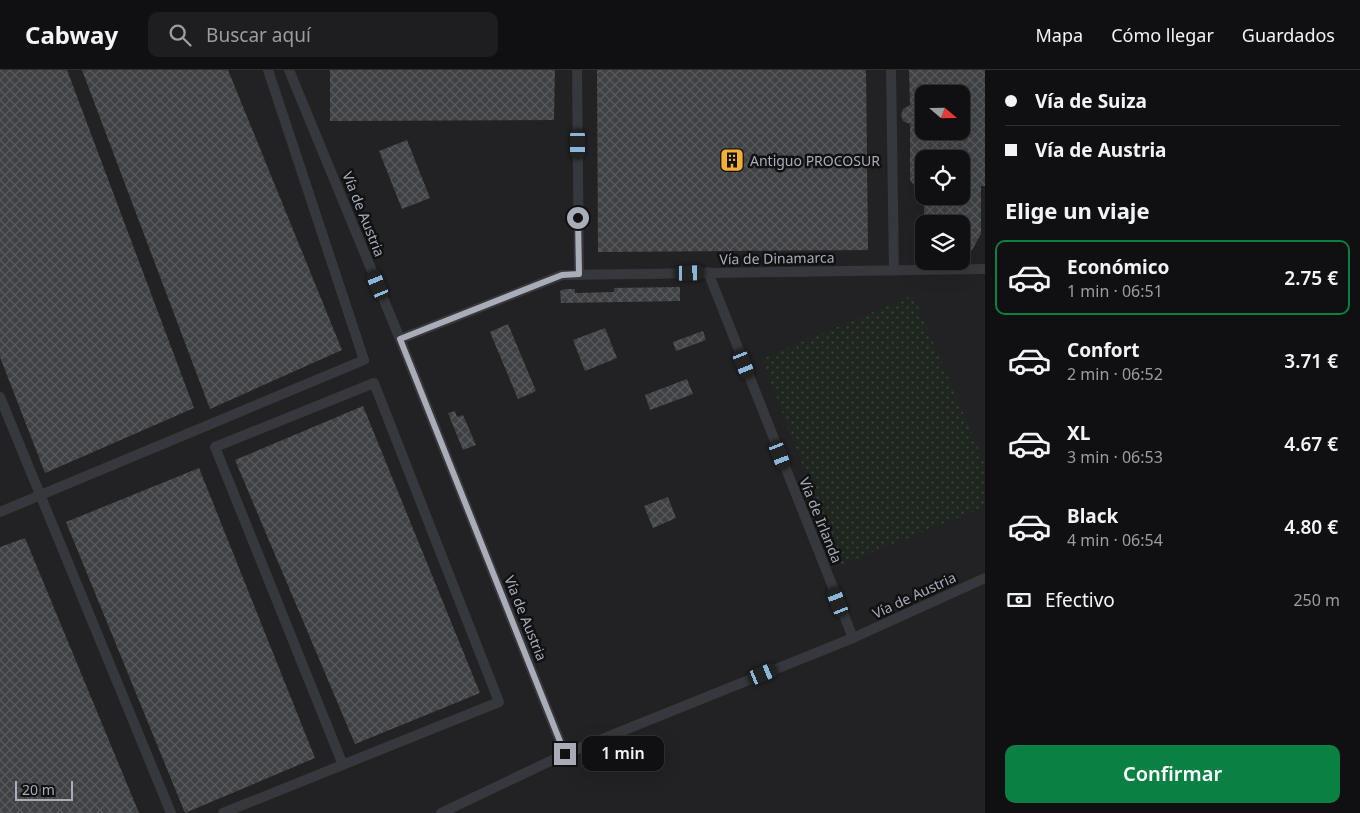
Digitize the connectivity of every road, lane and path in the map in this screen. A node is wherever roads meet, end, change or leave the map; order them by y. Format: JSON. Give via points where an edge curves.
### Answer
{"nodes":[{"id":1,"x":268,"y":70,"type":"edge"},
{"id":2,"x":289,"y":70,"type":"edge"},
{"id":3,"x":577,"y":70,"type":"edge"},
{"id":4,"x":891,"y":70,"type":"edge"},
{"id":5,"x":985,"y":270,"type":"edge"},
{"id":6,"x":894,"y":271,"type":"junction"},
{"id":7,"x":708,"y":272,"type":"junction"},
{"id":8,"x":579,"y":274,"type":"junction"},
{"id":9,"x":400,"y":339,"type":"junction"},
{"id":10,"x":0,"y":397,"type":"edge"},
{"id":11,"x":40,"y":496,"type":"junction"},
{"id":12,"x":0,"y":512,"type":"edge"},
{"id":13,"x":985,"y":578,"type":"edge"},
{"id":14,"x":853,"y":638,"type":"junction"},
{"id":15,"x":565,"y":754,"type":"junction"},
{"id":16,"x":343,"y":765,"type":"junction"},
{"id":17,"x":171,"y":813,"type":"edge"},
{"id":18,"x":223,"y":813,"type":"edge"},
{"id":19,"x":441,"y":813,"type":"edge"}],
"edges":[{"from":1,"to":11,"type":"lane","via":[[364,360]]},
{"from":2,"to":9,"type":"lane","name":"Vía de Austria"},
{"from":3,"to":8,"type":"lane"},
{"from":4,"to":6,"type":"lane"},
{"from":5,"to":6,"type":"lane","name":"Vía de Dinamarca"},
{"from":6,"to":7,"type":"lane","name":"Vía de Dinamarca"},
{"from":7,"to":8,"type":"lane","name":"Vía de Dinamarca"},
{"from":7,"to":14,"type":"lane","name":"Vía de Irlanda"},
{"from":8,"to":9,"type":"lane","name":"Vía de Dinamarca","via":[[562,275]]},
{"from":9,"to":15,"type":"lane","name":"Vía de Austria"},
{"from":10,"to":11,"type":"lane"},
{"from":11,"to":12,"type":"lane"},
{"from":11,"to":17,"type":"lane"},
{"from":13,"to":14,"type":"lane","name":"Vía de Austria"},
{"from":14,"to":15,"type":"lane","name":"Vía de Austria"},
{"from":15,"to":19,"type":"lane"},
{"from":16,"to":16,"type":"lane","via":[[499,702],[374,383],[215,447]]},
{"from":16,"to":18,"type":"lane"}]}
